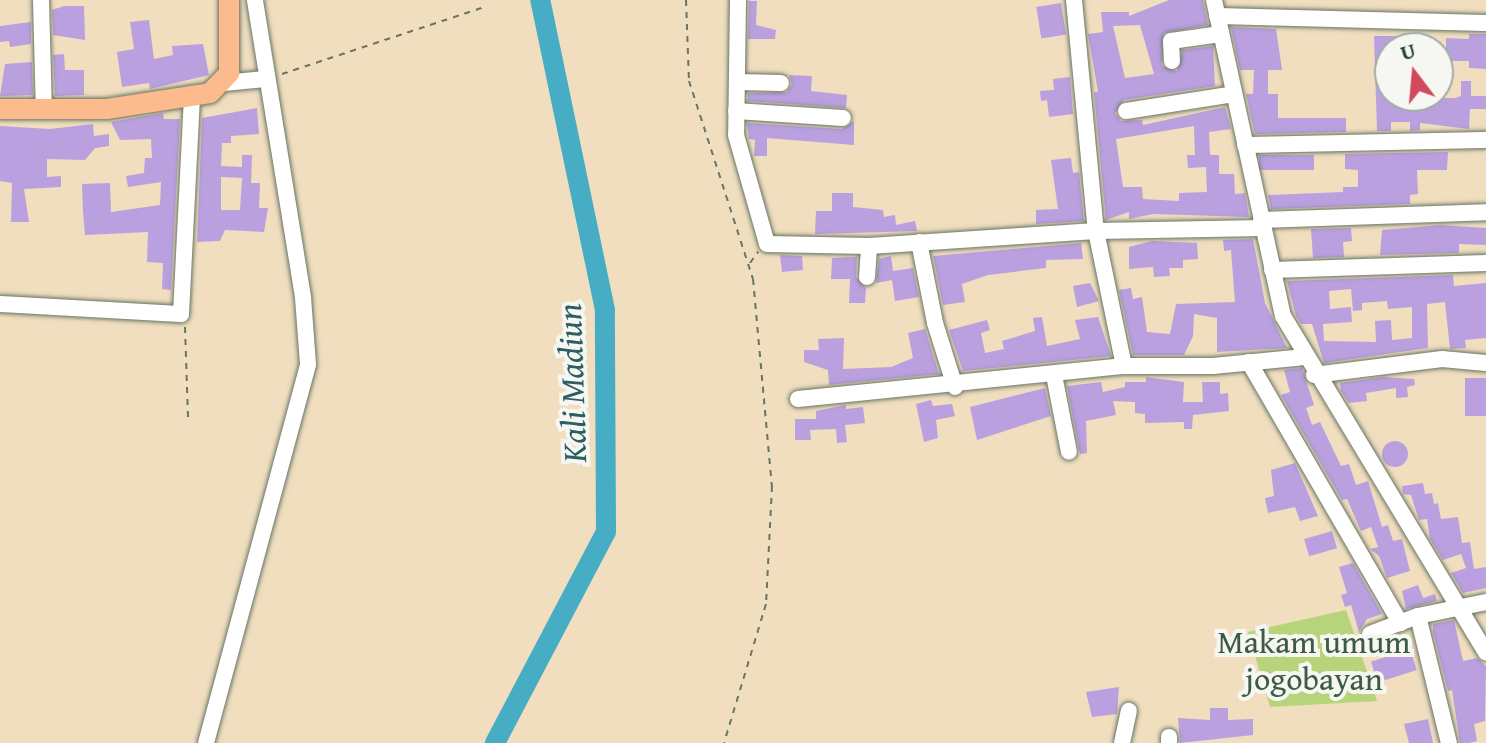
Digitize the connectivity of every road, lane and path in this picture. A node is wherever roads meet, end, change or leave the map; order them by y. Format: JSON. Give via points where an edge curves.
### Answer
{"nodes":[{"id":1,"x":41,"y":0,"type":"edge"},
{"id":2,"x":229,"y":0,"type":"edge"},
{"id":3,"x":255,"y":0,"type":"edge"},
{"id":4,"x":686,"y":0,"type":"edge"},
{"id":5,"x":738,"y":0,"type":"edge"},
{"id":6,"x":1074,"y":0,"type":"edge"},
{"id":7,"x":485,"y":7,"type":"dead end"},
{"id":8,"x":1215,"y":8,"type":"edge"},
{"id":9,"x":1486,"y":23,"type":"edge"},
{"id":10,"x":1221,"y":34,"type":"junction"},
{"id":11,"x":1172,"y":61,"type":"dead end"},
{"id":12,"x":265,"y":79,"type":"junction"},
{"id":13,"x":737,"y":82,"type":"junction"},
{"id":14,"x":224,"y":83,"type":"junction"},
{"id":15,"x":781,"y":83,"type":"dead end"},
{"id":16,"x":1234,"y":94,"type":"junction"},
{"id":17,"x":192,"y":97,"type":"junction"},
{"id":18,"x":0,"y":109,"type":"edge"},
{"id":19,"x":44,"y":111,"type":"junction"},
{"id":20,"x":736,"y":111,"type":"junction"},
{"id":21,"x":1126,"y":111,"type":"dead end"},
{"id":22,"x":843,"y":118,"type":"dead end"},
{"id":23,"x":1486,"y":140,"type":"edge"},
{"id":24,"x":1245,"y":145,"type":"junction"},
{"id":25,"x":1486,"y":212,"type":"edge"},
{"id":26,"x":1262,"y":224,"type":"junction"},
{"id":27,"x":1096,"y":231,"type":"junction"},
{"id":28,"x":919,"y":242,"type":"junction"},
{"id":29,"x":869,"y":246,"type":"junction"},
{"id":30,"x":1486,"y":263,"type":"edge"},
{"id":31,"x":1272,"y":270,"type":"junction"},
{"id":32,"x":867,"y":277,"type":"dead end"},
{"id":33,"x":0,"y":304,"type":"edge"},
{"id":34,"x":181,"y":314,"type":"junction"},
{"id":35,"x":1304,"y":357,"type":"junction"},
{"id":36,"x":1249,"y":362,"type":"junction"},
{"id":37,"x":1486,"y":363,"type":"edge"},
{"id":38,"x":1124,"y":366,"type":"junction"},
{"id":39,"x":1054,"y":375,"type":"junction"},
{"id":40,"x":1314,"y":375,"type":"junction"},
{"id":41,"x":955,"y":387,"type":"junction"},
{"id":42,"x":798,"y":399,"type":"dead end"},
{"id":43,"x":188,"y":417,"type":"dead end"},
{"id":44,"x":1069,"y":452,"type":"dead end"},
{"id":45,"x":1486,"y":602,"type":"edge"},
{"id":46,"x":1456,"y":608,"type":"junction"},
{"id":47,"x":1418,"y":616,"type":"junction"},
{"id":48,"x":1400,"y":623,"type":"junction"},
{"id":49,"x":1370,"y":634,"type":"dead end"},
{"id":50,"x":1486,"y":652,"type":"edge"},
{"id":51,"x":1129,"y":711,"type":"dead end"},
{"id":52,"x":206,"y":743,"type":"edge"},
{"id":53,"x":724,"y":743,"type":"edge"},
{"id":54,"x":1122,"y":743,"type":"edge"},
{"id":55,"x":1449,"y":743,"type":"edge"}],
"edges":[{"from":1,"to":19,"type":"street"},
{"from":2,"to":14,"type":"main road","via":[[230,60]]},
{"from":3,"to":12,"type":"street"},
{"from":4,"to":53,"type":"path","via":[[689,81],[753,279],[772,486],[766,604]]},
{"from":5,"to":13,"type":"street"},
{"from":6,"to":27,"type":"street"},
{"from":7,"to":12,"type":"path"},
{"from":8,"to":9,"type":"street","via":[[1458,30]]},
{"from":8,"to":10,"type":"street"},
{"from":10,"to":11,"type":"street","via":[[1171,41]]},
{"from":10,"to":16,"type":"street"},
{"from":12,"to":14,"type":"street"},
{"from":12,"to":52,"type":"street","via":[[303,297],[308,364]]},
{"from":13,"to":15,"type":"street"},
{"from":13,"to":20,"type":"street"},
{"from":14,"to":17,"type":"main road"},
{"from":16,"to":21,"type":"street"},
{"from":16,"to":24,"type":"street"},
{"from":17,"to":19,"type":"main road"},
{"from":17,"to":34,"type":"street"},
{"from":18,"to":19,"type":"main road"},
{"from":20,"to":22,"type":"street"},
{"from":20,"to":29,"type":"street","via":[[736,135],[767,244]]},
{"from":23,"to":24,"type":"street"},
{"from":24,"to":26,"type":"street"},
{"from":25,"to":26,"type":"street"},
{"from":26,"to":27,"type":"street"},
{"from":26,"to":31,"type":"street"},
{"from":27,"to":28,"type":"street"},
{"from":27,"to":38,"type":"street"},
{"from":28,"to":29,"type":"street"},
{"from":28,"to":41,"type":"street"},
{"from":29,"to":32,"type":"street"},
{"from":30,"to":31,"type":"street"},
{"from":31,"to":35,"type":"street","via":[[1283,316]]},
{"from":33,"to":34,"type":"street"},
{"from":34,"to":43,"type":"path","via":[[190,352]]},
{"from":35,"to":36,"type":"street"},
{"from":35,"to":40,"type":"street"},
{"from":36,"to":38,"type":"street"},
{"from":36,"to":48,"type":"street"},
{"from":37,"to":40,"type":"street","via":[[1442,359]]},
{"from":38,"to":39,"type":"street"},
{"from":39,"to":41,"type":"street"},
{"from":39,"to":44,"type":"street"},
{"from":40,"to":46,"type":"street"},
{"from":41,"to":42,"type":"street"},
{"from":45,"to":46,"type":"street"},
{"from":46,"to":47,"type":"street"},
{"from":46,"to":50,"type":"street"},
{"from":47,"to":48,"type":"street"},
{"from":47,"to":55,"type":"street"},
{"from":48,"to":49,"type":"street"},
{"from":51,"to":54,"type":"street"}]}
